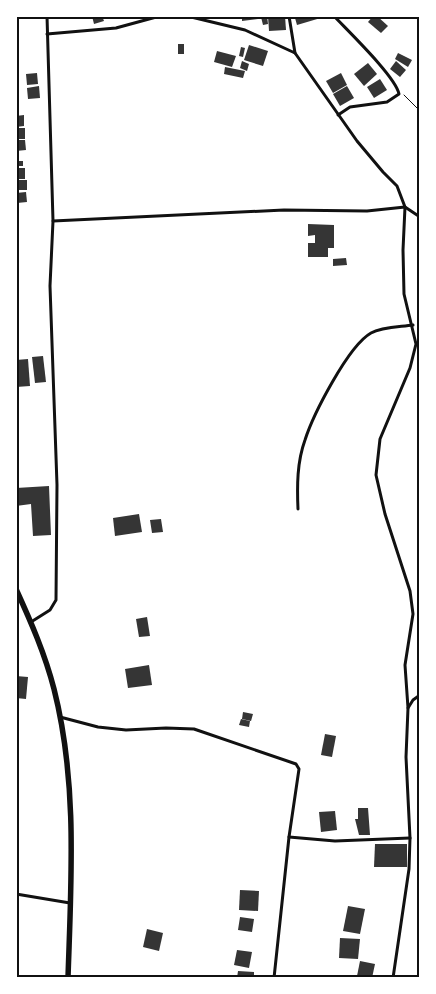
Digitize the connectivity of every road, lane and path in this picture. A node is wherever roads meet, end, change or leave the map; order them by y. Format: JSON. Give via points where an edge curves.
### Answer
{"nodes":[{"id":1,"x":47,"y":16,"type":"edge"},
{"id":2,"x":160,"y":16,"type":"edge"},
{"id":3,"x":187,"y":16,"type":"edge"},
{"id":4,"x":289,"y":16,"type":"edge"},
{"id":5,"x":334,"y":16,"type":"edge"},
{"id":6,"x":47,"y":34,"type":"junction"},
{"id":7,"x":295,"y":53,"type":"junction"},
{"id":8,"x":398,"y":90,"type":"junction"},
{"id":9,"x":420,"y":111,"type":"edge"},
{"id":10,"x":338,"y":114,"type":"junction"},
{"id":11,"x":405,"y":207,"type":"junction"},
{"id":12,"x":420,"y":217,"type":"edge"},
{"id":13,"x":53,"y":221,"type":"junction"},
{"id":14,"x":412,"y":325,"type":"junction"},
{"id":15,"x":298,"y":509,"type":"dead end"},
{"id":16,"x":16,"y":589,"type":"edge"},
{"id":17,"x":31,"y":622,"type":"junction"},
{"id":18,"x":420,"y":695,"type":"edge"},
{"id":19,"x":408,"y":708,"type":"junction"},
{"id":20,"x":60,"y":717,"type":"junction"},
{"id":21,"x":289,"y":837,"type":"junction"},
{"id":22,"x":410,"y":838,"type":"junction"},
{"id":23,"x":16,"y":894,"type":"edge"},
{"id":24,"x":70,"y":903,"type":"junction"},
{"id":25,"x":68,"y":978,"type":"edge"},
{"id":26,"x":274,"y":978,"type":"edge"},
{"id":27,"x":393,"y":978,"type":"edge"}],
"edges":[{"from":1,"to":6,"type":"street"},
{"from":2,"to":6,"type":"street","via":[[116,28]]},
{"from":3,"to":7,"type":"street","via":[[245,30]]},
{"from":4,"to":7,"type":"street"},
{"from":5,"to":8,"type":"street"},
{"from":6,"to":13,"type":"street"},
{"from":7,"to":10,"type":"street"},
{"from":8,"to":9,"type":"path"},
{"from":8,"to":10,"type":"street","via":[[399,94],[387,102],[357,104]]},
{"from":10,"to":11,"type":"street","via":[[374,162],[397,186]]},
{"from":11,"to":12,"type":"street"},
{"from":11,"to":13,"type":"street"},
{"from":11,"to":14,"type":"street","via":[[404,294]]},
{"from":13,"to":17,"type":"street","via":[[50,286],[57,485],[56,600],[50,610]]},
{"from":14,"to":15,"type":"street","via":[[372,332],[336,376],[304,442],[297,483]]},
{"from":14,"to":19,"type":"street","via":[[416,344],[414,356],[380,439],[376,475],[410,591],[413,614],[405,665]]},
{"from":16,"to":17,"type":"highway"},
{"from":17,"to":20,"type":"highway","via":[[46,661]]},
{"from":18,"to":19,"type":"street"},
{"from":19,"to":22,"type":"street","via":[[406,757]]},
{"from":20,"to":21,"type":"street","via":[[117,729],[194,730],[292,761],[299,769]]},
{"from":20,"to":24,"type":"highway","via":[[71,803]]},
{"from":21,"to":22,"type":"street","via":[[335,841]]},
{"from":21,"to":26,"type":"street"},
{"from":22,"to":27,"type":"street","via":[[409,869]]},
{"from":23,"to":24,"type":"street"},
{"from":24,"to":25,"type":"highway"}]}
